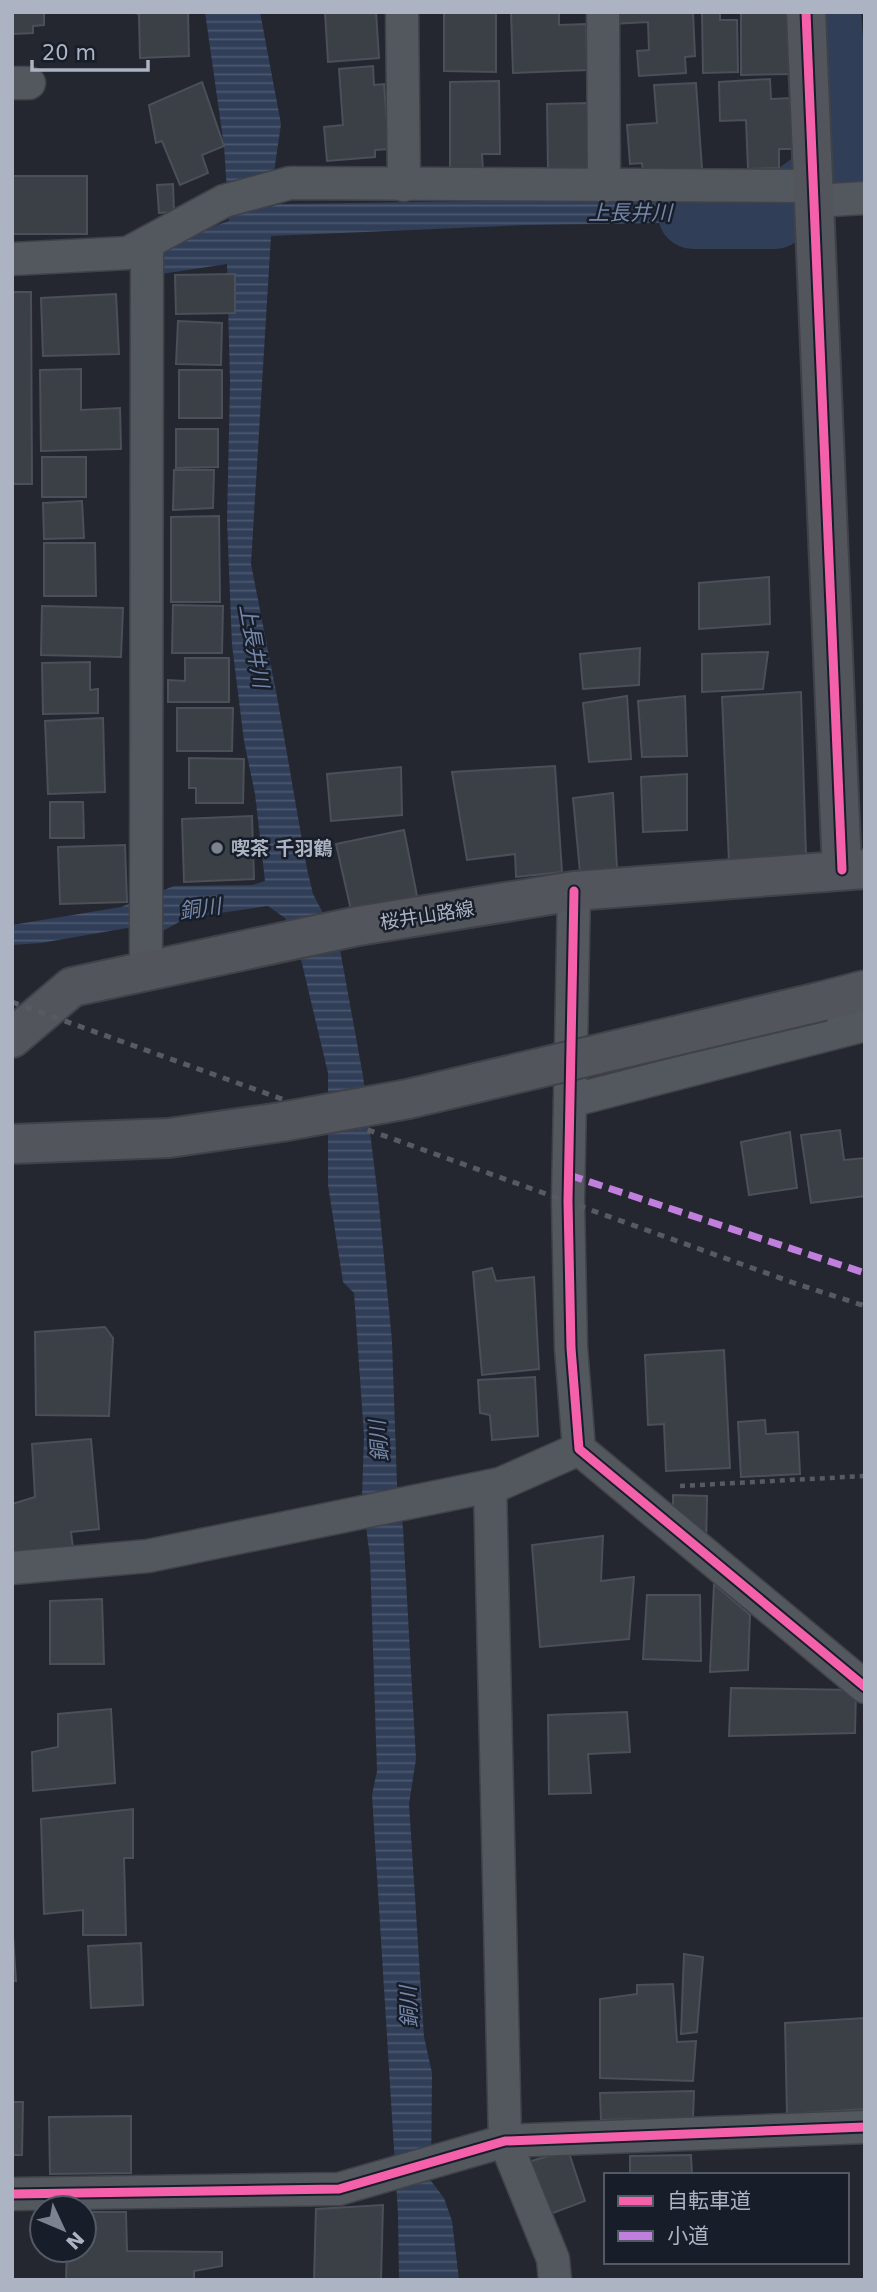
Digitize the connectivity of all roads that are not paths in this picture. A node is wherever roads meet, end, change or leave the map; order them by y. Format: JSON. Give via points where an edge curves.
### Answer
{"nodes":[{"id":1,"x":402,"y":12,"type":"edge"},
{"id":2,"x":603,"y":12,"type":"edge"},
{"id":3,"x":806,"y":12,"type":"edge"},
{"id":4,"x":404,"y":185,"type":"junction"},
{"id":5,"x":604,"y":186,"type":"junction"},
{"id":6,"x":814,"y":194,"type":"junction"},
{"id":7,"x":865,"y":198,"type":"edge"},
{"id":8,"x":147,"y":243,"type":"junction"},
{"id":9,"x":12,"y":259,"type":"edge"},
{"id":10,"x":854,"y":870,"type":"edge"},
{"id":11,"x":574,"y":891,"type":"junction"},
{"id":12,"x":146,"y":972,"type":"junction"},
{"id":13,"x":865,"y":990,"type":"edge"},
{"id":14,"x":865,"y":1026,"type":"edge"},
{"id":15,"x":12,"y":1038,"type":"edge"},
{"id":16,"x":570,"y":1101,"type":"junction"},
{"id":17,"x":12,"y":1144,"type":"edge"},
{"id":18,"x":579,"y":1449,"type":"junction"},
{"id":19,"x":490,"y":1486,"type":"junction"},
{"id":20,"x":12,"y":1569,"type":"edge"},
{"id":21,"x":865,"y":1686,"type":"edge"},
{"id":22,"x":865,"y":2127,"type":"edge"},
{"id":23,"x":505,"y":2141,"type":"junction"},
{"id":24,"x":12,"y":2194,"type":"edge"},
{"id":25,"x":555,"y":2280,"type":"edge"}],
"edges":[{"from":1,"to":4,"type":"street"},
{"from":2,"to":5,"type":"street"},
{"from":3,"to":6,"type":"main road"},
{"from":4,"to":5,"type":"street"},
{"from":4,"to":8,"type":"street","via":[[290,183],[224,201]]},
{"from":5,"to":6,"type":"street"},
{"from":6,"to":7,"type":"street"},
{"from":6,"to":10,"type":"main road"},
{"from":8,"to":9,"type":"street","via":[[128,253]]},
{"from":8,"to":12,"type":"street"},
{"from":10,"to":11,"type":"main road","name":"桜井山路線"},
{"from":11,"to":12,"type":"main road","name":"桜井山路線","via":[[358,926]]},
{"from":11,"to":16,"type":"street"},
{"from":12,"to":15,"type":"main road","name":"桜井山路線","via":[[72,988]]},
{"from":13,"to":17,"type":"main road","bridge":true,"via":[[408,1099],[281,1122],[169,1138]]},
{"from":14,"to":16,"type":"street"},
{"from":16,"to":18,"type":"street","via":[[571,1348]]},
{"from":18,"to":19,"type":"street"},
{"from":18,"to":21,"type":"street"},
{"from":19,"to":20,"type":"street","via":[[148,1556]]},
{"from":19,"to":23,"type":"street"},
{"from":22,"to":23,"type":"street"},
{"from":23,"to":24,"type":"street","via":[[339,2189]]},
{"from":23,"to":25,"type":"street","via":[[553,2259]]}]}
